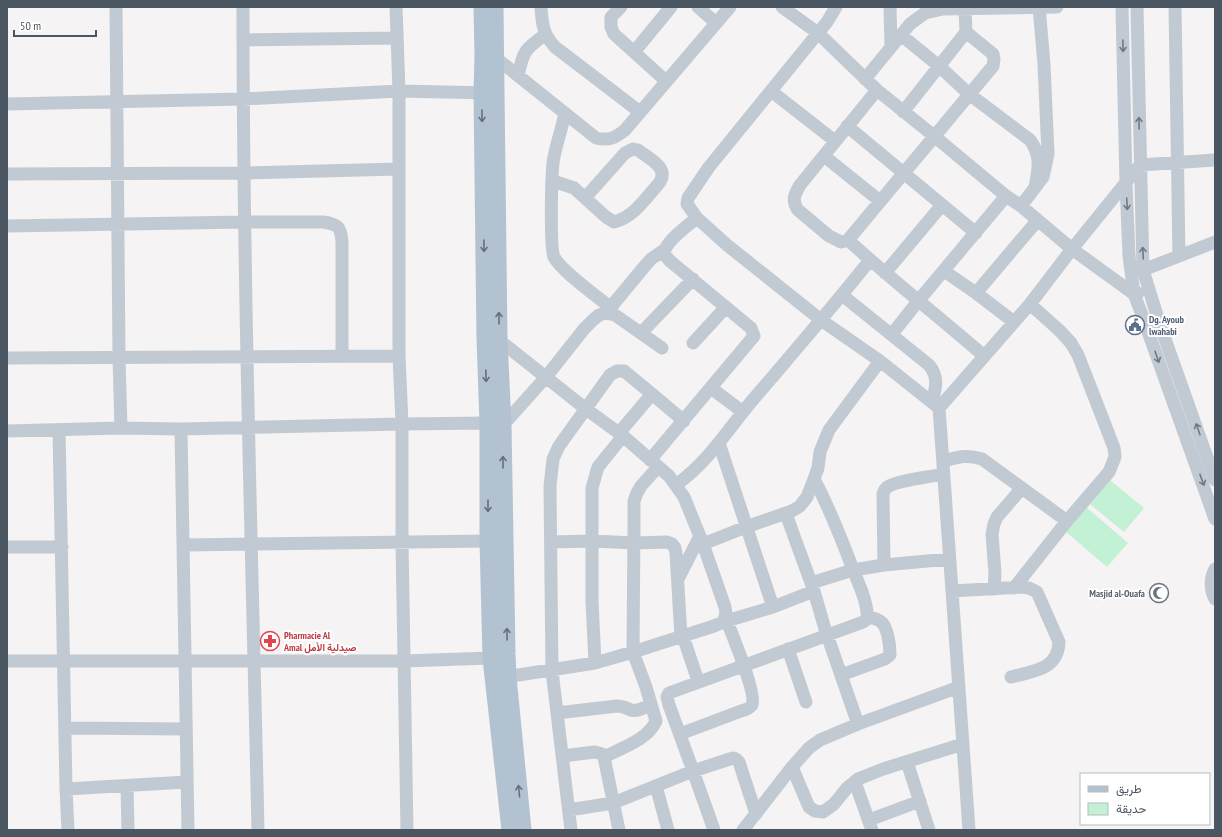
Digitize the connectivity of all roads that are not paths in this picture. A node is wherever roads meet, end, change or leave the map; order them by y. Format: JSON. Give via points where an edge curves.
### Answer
{"nodes":[{"id":1,"x":116,"y":7,"type":"edge"},
{"id":2,"x":243,"y":7,"type":"edge"},
{"id":3,"x":396,"y":7,"type":"edge"},
{"id":4,"x":482,"y":7,"type":"edge"},
{"id":5,"x":495,"y":7,"type":"edge"},
{"id":6,"x":541,"y":7,"type":"edge"},
{"id":7,"x":621,"y":7,"type":"edge"},
{"id":8,"x":671,"y":7,"type":"edge"},
{"id":9,"x":698,"y":7,"type":"edge"},
{"id":10,"x":730,"y":7,"type":"edge"},
{"id":11,"x":782,"y":7,"type":"edge"},
{"id":12,"x":836,"y":7,"type":"edge"},
{"id":13,"x":890,"y":7,"type":"edge"},
{"id":14,"x":992,"y":7,"type":"edge"},
{"id":15,"x":1057,"y":7,"type":"edge"},
{"id":16,"x":1122,"y":7,"type":"edge"},
{"id":17,"x":1137,"y":7,"type":"edge"},
{"id":18,"x":1175,"y":7,"type":"edge"},
{"id":19,"x":932,"y":8,"type":"edge"},
{"id":20,"x":965,"y":8,"type":"edge"},
{"id":21,"x":1039,"y":8,"type":"edge"},
{"id":22,"x":716,"y":23,"type":"junction"},
{"id":23,"x":966,"y":32,"type":"junction"},
{"id":24,"x":818,"y":33,"type":"junction"},
{"id":25,"x":546,"y":34,"type":"junction"},
{"id":26,"x":901,"y":35,"type":"junction"},
{"id":27,"x":397,"y":38,"type":"junction"},
{"id":28,"x":243,"y":40,"type":"junction"},
{"id":29,"x":891,"y":47,"type":"junction"},
{"id":30,"x":634,"y":52,"type":"junction"},
{"id":31,"x":489,"y":57,"type":"junction"},
{"id":32,"x":939,"y":66,"type":"junction"},
{"id":33,"x":518,"y":76,"type":"junction"},
{"id":34,"x":865,"y":79,"type":"junction"},
{"id":35,"x":666,"y":81,"type":"junction"},
{"id":36,"x":877,"y":90,"type":"junction"},
{"id":37,"x":399,"y":91,"type":"junction"},
{"id":38,"x":771,"y":91,"type":"junction"},
{"id":39,"x":489,"y":93,"type":"junction"},
{"id":40,"x":969,"y":94,"type":"junction"},
{"id":41,"x":242,"y":99,"type":"junction"},
{"id":42,"x":116,"y":102,"type":"junction"},
{"id":43,"x":7,"y":104,"type":"edge"},
{"id":44,"x":640,"y":112,"type":"junction"},
{"id":45,"x":903,"y":112,"type":"junction"},
{"id":46,"x":565,"y":113,"type":"junction"},
{"id":47,"x":848,"y":126,"type":"junction"},
{"id":48,"x":934,"y":136,"type":"junction"},
{"id":49,"x":835,"y":142,"type":"junction"},
{"id":50,"x":824,"y":156,"type":"junction"},
{"id":51,"x":1215,"y":160,"type":"edge"},
{"id":52,"x":1177,"y":162,"type":"junction"},
{"id":53,"x":1140,"y":165,"type":"junction"},
{"id":54,"x":399,"y":169,"type":"junction"},
{"id":55,"x":118,"y":173,"type":"junction"},
{"id":56,"x":244,"y":173,"type":"junction"},
{"id":57,"x":903,"y":173,"type":"junction"},
{"id":58,"x":7,"y":174,"type":"edge"},
{"id":59,"x":553,"y":182,"type":"junction"},
{"id":60,"x":1126,"y":183,"type":"junction"},
{"id":61,"x":1035,"y":188,"type":"junction"},
{"id":62,"x":1006,"y":196,"type":"junction"},
{"id":63,"x":585,"y":198,"type":"junction"},
{"id":64,"x":880,"y":201,"type":"junction"},
{"id":65,"x":942,"y":205,"type":"junction"},
{"id":66,"x":1021,"y":206,"type":"junction"},
{"id":67,"x":697,"y":218,"type":"junction"},
{"id":68,"x":1037,"y":221,"type":"junction"},
{"id":69,"x":245,"y":222,"type":"junction"},
{"id":70,"x":118,"y":225,"type":"junction"},
{"id":71,"x":7,"y":226,"type":"edge"},
{"id":72,"x":976,"y":233,"type":"junction"},
{"id":73,"x":848,"y":240,"type":"junction"},
{"id":74,"x":1215,"y":242,"type":"edge"},
{"id":75,"x":1072,"y":249,"type":"junction"},
{"id":76,"x":664,"y":250,"type":"junction"},
{"id":77,"x":1179,"y":256,"type":"junction"},
{"id":78,"x":870,"y":260,"type":"junction"},
{"id":79,"x":1143,"y":270,"type":"junction"},
{"id":80,"x":944,"y":271,"type":"junction"},
{"id":81,"x":885,"y":273,"type":"junction"},
{"id":82,"x":693,"y":279,"type":"junction"},
{"id":83,"x":1148,"y":290,"type":"junction"},
{"id":84,"x":976,"y":293,"type":"junction"},
{"id":85,"x":1134,"y":294,"type":"junction"},
{"id":86,"x":842,"y":295,"type":"junction"},
{"id":87,"x":918,"y":300,"type":"junction"},
{"id":88,"x":1030,"y":304,"type":"junction"},
{"id":89,"x":726,"y":307,"type":"junction"},
{"id":90,"x":608,"y":310,"type":"junction"},
{"id":91,"x":820,"y":320,"type":"junction"},
{"id":92,"x":1014,"y":322,"type":"junction"},
{"id":93,"x":641,"y":333,"type":"junction"},
{"id":94,"x":892,"y":334,"type":"junction"},
{"id":95,"x":492,"y":339,"type":"junction"},
{"id":96,"x":693,"y":343,"type":"dead end"},
{"id":97,"x":662,"y":348,"type":"dead end"},
{"id":98,"x":342,"y":356,"type":"junction"},
{"id":99,"x":399,"y":356,"type":"junction"},
{"id":100,"x":984,"y":356,"type":"junction"},
{"id":101,"x":246,"y":357,"type":"junction"},
{"id":102,"x":7,"y":358,"type":"edge"},
{"id":103,"x":119,"y":358,"type":"junction"},
{"id":104,"x":880,"y":361,"type":"junction"},
{"id":105,"x":546,"y":377,"type":"junction"},
{"id":106,"x":710,"y":388,"type":"junction"},
{"id":107,"x":652,"y":394,"type":"junction"},
{"id":108,"x":935,"y":405,"type":"junction"},
{"id":109,"x":586,"y":410,"type":"junction"},
{"id":110,"x":743,"y":412,"type":"junction"},
{"id":111,"x":684,"y":421,"type":"junction"},
{"id":112,"x":402,"y":424,"type":"junction"},
{"id":113,"x":495,"y":424,"type":"junction"},
{"id":114,"x":248,"y":426,"type":"junction"},
{"id":115,"x":121,"y":428,"type":"junction"},
{"id":116,"x":181,"y":429,"type":"junction"},
{"id":117,"x":59,"y":430,"type":"junction"},
{"id":118,"x":7,"y":431,"type":"edge"},
{"id":119,"x":621,"y":434,"type":"junction"},
{"id":120,"x":719,"y":443,"type":"junction"},
{"id":121,"x":654,"y":463,"type":"junction"},
{"id":122,"x":943,"y":468,"type":"junction"},
{"id":123,"x":814,"y":479,"type":"junction"},
{"id":124,"x":1215,"y":480,"type":"edge"},
{"id":125,"x":676,"y":485,"type":"junction"},
{"id":126,"x":1022,"y":488,"type":"junction"},
{"id":127,"x":786,"y":514,"type":"junction"},
{"id":128,"x":1215,"y":519,"type":"edge"},
{"id":129,"x":1067,"y":521,"type":"junction"},
{"id":130,"x":746,"y":527,"type":"junction"},
{"id":131,"x":701,"y":540,"type":"junction"},
{"id":132,"x":488,"y":541,"type":"junction"},
{"id":133,"x":593,"y":541,"type":"junction"},
{"id":134,"x":402,"y":542,"type":"junction"},
{"id":135,"x":552,"y":542,"type":"junction"},
{"id":136,"x":634,"y":543,"type":"junction"},
{"id":137,"x":252,"y":544,"type":"junction"},
{"id":138,"x":183,"y":545,"type":"junction"},
{"id":139,"x":7,"y":547,"type":"edge"},
{"id":140,"x":62,"y":547,"type":"junction"},
{"id":141,"x":949,"y":559,"type":"junction"},
{"id":142,"x":884,"y":565,"type":"junction"},
{"id":143,"x":1215,"y":569,"type":"edge"},
{"id":144,"x":853,"y":570,"type":"junction"},
{"id":145,"x":678,"y":581,"type":"junction"},
{"id":146,"x":813,"y":587,"type":"junction"},
{"id":147,"x":1014,"y":588,"type":"junction"},
{"id":148,"x":994,"y":589,"type":"junction"},
{"id":149,"x":952,"y":590,"type":"junction"},
{"id":150,"x":1215,"y":599,"type":"edge"},
{"id":151,"x":773,"y":607,"type":"junction"},
{"id":152,"x":867,"y":617,"type":"junction"},
{"id":153,"x":725,"y":621,"type":"junction"},
{"id":154,"x":827,"y":635,"type":"junction"},
{"id":155,"x":682,"y":637,"type":"junction"},
{"id":156,"x":788,"y":649,"type":"junction"},
{"id":157,"x":633,"y":652,"type":"junction"},
{"id":158,"x":499,"y":656,"type":"junction"},
{"id":159,"x":7,"y":661,"type":"edge"},
{"id":160,"x":254,"y":661,"type":"junction"},
{"id":161,"x":404,"y":661,"type":"junction"},
{"id":162,"x":64,"y":662,"type":"junction"},
{"id":163,"x":185,"y":662,"type":"junction"},
{"id":164,"x":595,"y":663,"type":"junction"},
{"id":165,"x":743,"y":665,"type":"junction"},
{"id":166,"x":552,"y":671,"type":"junction"},
{"id":167,"x":841,"y":675,"type":"junction"},
{"id":168,"x":1011,"y":677,"type":"dead end"},
{"id":169,"x":500,"y":678,"type":"junction"},
{"id":170,"x":698,"y":681,"type":"junction"},
{"id":171,"x":959,"y":687,"type":"junction"},
{"id":172,"x":806,"y":702,"type":"dead end"},
{"id":173,"x":651,"y":705,"type":"junction"},
{"id":174,"x":557,"y":712,"type":"junction"},
{"id":175,"x":858,"y":724,"type":"junction"},
{"id":176,"x":64,"y":728,"type":"junction"},
{"id":177,"x":186,"y":729,"type":"junction"},
{"id":178,"x":680,"y":734,"type":"junction"},
{"id":179,"x":963,"y":744,"type":"junction"},
{"id":180,"x":562,"y":756,"type":"junction"},
{"id":181,"x":604,"y":757,"type":"junction"},
{"id":182,"x":907,"y":762,"type":"junction"},
{"id":183,"x":792,"y":768,"type":"junction"},
{"id":184,"x":693,"y":771,"type":"junction"},
{"id":185,"x":187,"y":782,"type":"junction"},
{"id":186,"x":855,"y":782,"type":"junction"},
{"id":187,"x":127,"y":786,"type":"junction"},
{"id":188,"x":656,"y":786,"type":"junction"},
{"id":189,"x":66,"y":789,"type":"junction"},
{"id":190,"x":920,"y":801,"type":"junction"},
{"id":191,"x":614,"y":803,"type":"junction"},
{"id":192,"x":569,"y":810,"type":"junction"},
{"id":193,"x":756,"y":814,"type":"junction"},
{"id":194,"x":870,"y":825,"type":"edge"},
{"id":195,"x":68,"y":830,"type":"edge"},
{"id":196,"x":128,"y":830,"type":"edge"},
{"id":197,"x":188,"y":830,"type":"edge"},
{"id":198,"x":258,"y":830,"type":"edge"},
{"id":199,"x":407,"y":830,"type":"edge"},
{"id":200,"x":510,"y":830,"type":"edge"},
{"id":201,"x":523,"y":830,"type":"edge"},
{"id":202,"x":571,"y":830,"type":"edge"},
{"id":203,"x":619,"y":830,"type":"edge"},
{"id":204,"x":668,"y":830,"type":"edge"},
{"id":205,"x":714,"y":830,"type":"edge"},
{"id":206,"x":743,"y":830,"type":"edge"},
{"id":207,"x":929,"y":830,"type":"edge"},
{"id":208,"x":968,"y":830,"type":"edge"}],
"edges":[{"from":1,"to":42,"type":"street"},
{"from":2,"to":28,"type":"street"},
{"from":3,"to":27,"type":"street"},
{"from":4,"to":31,"type":"main road"},
{"from":5,"to":31,"type":"main road"},
{"from":6,"to":25,"type":"street"},
{"from":7,"to":30,"type":"street","via":[[611,18],[611,27],[614,34]]},
{"from":8,"to":30,"type":"street"},
{"from":9,"to":22,"type":"street"},
{"from":10,"to":22,"type":"street"},
{"from":11,"to":24,"type":"street"},
{"from":12,"to":24,"type":"street"},
{"from":13,"to":29,"type":"street"},
{"from":14,"to":20,"type":"street"},
{"from":14,"to":21,"type":"street"},
{"from":15,"to":21,"type":"street"},
{"from":16,"to":60,"type":"street","one_way":true},
{"from":53,"to":17,"type":"street","one_way":true},
{"from":18,"to":52,"type":"street"},
{"from":19,"to":20,"type":"street"},
{"from":19,"to":26,"type":"street","via":[[918,17]]},
{"from":20,"to":23,"type":"street"},
{"from":21,"to":61,"type":"street","via":[[1048,154],[1043,177]]},
{"from":22,"to":35,"type":"street"},
{"from":23,"to":32,"type":"street"},
{"from":23,"to":40,"type":"street","via":[[993,54],[994,59],[993,66]]},
{"from":24,"to":34,"type":"street"},
{"from":24,"to":38,"type":"street"},
{"from":25,"to":33,"type":"street","via":[[526,50],[522,56]]},
{"from":25,"to":44,"type":"street","via":[[555,47]]},
{"from":26,"to":29,"type":"street"},
{"from":26,"to":32,"type":"street"},
{"from":27,"to":28,"type":"street"},
{"from":27,"to":37,"type":"street"},
{"from":28,"to":41,"type":"street"},
{"from":29,"to":34,"type":"street"},
{"from":30,"to":35,"type":"street"},
{"from":31,"to":33,"type":"street"},
{"from":31,"to":39,"type":"main road"},
{"from":32,"to":40,"type":"street"},
{"from":32,"to":45,"type":"street"},
{"from":33,"to":46,"type":"street"},
{"from":34,"to":36,"type":"street"},
{"from":35,"to":44,"type":"street"},
{"from":36,"to":45,"type":"street"},
{"from":36,"to":47,"type":"street"},
{"from":37,"to":39,"type":"street"},
{"from":37,"to":41,"type":"street"},
{"from":37,"to":54,"type":"street"},
{"from":38,"to":49,"type":"street"},
{"from":38,"to":67,"type":"street","via":[[709,167],[688,198],[687,204]]},
{"from":39,"to":95,"type":"main road"},
{"from":40,"to":48,"type":"street"},
{"from":40,"to":61,"type":"street","via":[[1030,140],[1036,148],[1038,162]]},
{"from":41,"to":42,"type":"street"},
{"from":41,"to":56,"type":"street"},
{"from":42,"to":43,"type":"street"},
{"from":42,"to":55,"type":"street"},
{"from":44,"to":46,"type":"street","via":[[625,130],[608,140],[596,138]]},
{"from":45,"to":48,"type":"street"},
{"from":46,"to":59,"type":"street","via":[[554,158]]},
{"from":47,"to":49,"type":"street"},
{"from":47,"to":57,"type":"street"},
{"from":48,"to":57,"type":"street"},
{"from":48,"to":62,"type":"street"},
{"from":49,"to":50,"type":"street"},
{"from":50,"to":64,"type":"street"},
{"from":50,"to":73,"type":"street","via":[[800,185],[794,201],[798,210],[833,238],[841,242]]},
{"from":51,"to":52,"type":"street"},
{"from":52,"to":53,"type":"street"},
{"from":52,"to":77,"type":"street"},
{"from":53,"to":60,"type":"street"},
{"from":79,"to":53,"type":"street","one_way":true},
{"from":54,"to":56,"type":"street"},
{"from":54,"to":99,"type":"street"},
{"from":55,"to":56,"type":"street"},
{"from":55,"to":58,"type":"street"},
{"from":55,"to":70,"type":"street"},
{"from":56,"to":69,"type":"street"},
{"from":57,"to":64,"type":"street"},
{"from":57,"to":65,"type":"street"},
{"from":59,"to":63,"type":"street","via":[[574,188]]},
{"from":59,"to":90,"type":"street","via":[[554,257],[561,267]]},
{"from":60,"to":75,"type":"street"},
{"from":60,"to":85,"type":"street","one_way":true},
{"from":61,"to":66,"type":"street"},
{"from":62,"to":66,"type":"street"},
{"from":62,"to":72,"type":"street"},
{"from":63,"to":63,"type":"street","via":[[606,218],[614,222],[623,220],[635,211],[660,182],[663,177],[662,171],[638,150],[628,151]]},
{"from":64,"to":73,"type":"street"},
{"from":65,"to":72,"type":"street"},
{"from":65,"to":81,"type":"street"},
{"from":66,"to":68,"type":"street"},
{"from":67,"to":76,"type":"street"},
{"from":67,"to":91,"type":"street"},
{"from":68,"to":75,"type":"street"},
{"from":68,"to":84,"type":"street"},
{"from":69,"to":70,"type":"street"},
{"from":69,"to":98,"type":"street","via":[[323,222],[338,226],[342,236]]},
{"from":69,"to":101,"type":"street"},
{"from":70,"to":71,"type":"street"},
{"from":70,"to":103,"type":"street"},
{"from":72,"to":80,"type":"street"},
{"from":73,"to":78,"type":"street"},
{"from":74,"to":77,"type":"street"},
{"from":75,"to":85,"type":"street"},
{"from":75,"to":88,"type":"street"},
{"from":76,"to":82,"type":"street","via":[[666,257]]},
{"from":76,"to":90,"type":"street","via":[[651,259]]},
{"from":77,"to":79,"type":"street"},
{"from":78,"to":81,"type":"street"},
{"from":78,"to":86,"type":"street"},
{"from":79,"to":83,"type":"street"},
{"from":80,"to":84,"type":"street"},
{"from":80,"to":87,"type":"street"},
{"from":81,"to":87,"type":"street"},
{"from":82,"to":89,"type":"street"},
{"from":82,"to":93,"type":"street"},
{"from":83,"to":85,"type":"street"},
{"from":124,"to":83,"type":"street","one_way":true},
{"from":84,"to":92,"type":"street"},
{"from":85,"to":128,"type":"street","one_way":true},
{"from":86,"to":91,"type":"street"},
{"from":86,"to":94,"type":"street"},
{"from":87,"to":94,"type":"street"},
{"from":87,"to":100,"type":"street"},
{"from":88,"to":92,"type":"street"},
{"from":88,"to":129,"type":"street","via":[[1060,331],[1078,355],[1115,451],[1109,472]]},
{"from":89,"to":96,"type":"street"},
{"from":89,"to":106,"type":"street","via":[[751,328],[754,336]]},
{"from":90,"to":93,"type":"street"},
{"from":90,"to":105,"type":"street","via":[[584,329]]},
{"from":91,"to":104,"type":"street"},
{"from":91,"to":110,"type":"street"},
{"from":92,"to":100,"type":"street"},
{"from":93,"to":97,"type":"street"},
{"from":94,"to":108,"type":"street","via":[[933,370],[937,386]]},
{"from":95,"to":105,"type":"street"},
{"from":95,"to":113,"type":"main road"},
{"from":98,"to":99,"type":"street"},
{"from":98,"to":101,"type":"street"},
{"from":99,"to":112,"type":"street"},
{"from":100,"to":108,"type":"street"},
{"from":101,"to":103,"type":"street"},
{"from":101,"to":114,"type":"street"},
{"from":102,"to":103,"type":"street"},
{"from":103,"to":115,"type":"street"},
{"from":104,"to":108,"type":"street"},
{"from":104,"to":123,"type":"street","via":[[829,430],[820,452]]},
{"from":105,"to":109,"type":"street"},
{"from":105,"to":113,"type":"street"},
{"from":106,"to":110,"type":"street"},
{"from":106,"to":111,"type":"street"},
{"from":107,"to":109,"type":"street","via":[[626,373],[617,371],[610,375]]},
{"from":107,"to":111,"type":"street"},
{"from":107,"to":119,"type":"street"},
{"from":108,"to":122,"type":"street"},
{"from":109,"to":119,"type":"street"},
{"from":109,"to":135,"type":"street","via":[[559,446],[553,459],[550,486]]},
{"from":110,"to":120,"type":"street"},
{"from":111,"to":121,"type":"street"},
{"from":112,"to":113,"type":"street"},
{"from":112,"to":114,"type":"street"},
{"from":112,"to":134,"type":"street"},
{"from":113,"to":132,"type":"main road","one_way":true},
{"from":158,"to":113,"type":"main road","one_way":true},
{"from":114,"to":116,"type":"street"},
{"from":114,"to":137,"type":"street"},
{"from":115,"to":116,"type":"street"},
{"from":115,"to":117,"type":"street"},
{"from":116,"to":138,"type":"street"},
{"from":117,"to":118,"type":"street"},
{"from":117,"to":140,"type":"street"},
{"from":119,"to":121,"type":"street"},
{"from":119,"to":133,"type":"street","via":[[598,467],[595,476],[592,488]]},
{"from":120,"to":125,"type":"street","via":[[690,475]]},
{"from":120,"to":130,"type":"street"},
{"from":121,"to":125,"type":"street"},
{"from":121,"to":136,"type":"street","via":[[634,501]]},
{"from":122,"to":126,"type":"street","via":[[962,456],[977,457]]},
{"from":122,"to":141,"type":"street"},
{"from":122,"to":142,"type":"street","via":[[885,489]]},
{"from":123,"to":127,"type":"street","via":[[804,502]]},
{"from":123,"to":144,"type":"street","via":[[828,504]]},
{"from":125,"to":131,"type":"street","via":[[689,508]]},
{"from":126,"to":129,"type":"street"},
{"from":126,"to":148,"type":"street","via":[[994,524]]},
{"from":127,"to":130,"type":"street"},
{"from":127,"to":146,"type":"street"},
{"from":129,"to":147,"type":"street"},
{"from":130,"to":131,"type":"street"},
{"from":130,"to":151,"type":"street"},
{"from":131,"to":145,"type":"street"},
{"from":131,"to":153,"type":"street","via":[[725,607]]},
{"from":132,"to":134,"type":"street"},
{"from":132,"to":158,"type":"main road"},
{"from":133,"to":135,"type":"street"},
{"from":133,"to":136,"type":"street"},
{"from":133,"to":164,"type":"street"},
{"from":134,"to":137,"type":"street"},
{"from":134,"to":161,"type":"street"},
{"from":135,"to":166,"type":"street"},
{"from":136,"to":145,"type":"street","via":[[672,544],[676,553]]},
{"from":136,"to":157,"type":"street"},
{"from":137,"to":138,"type":"street"},
{"from":137,"to":160,"type":"street"},
{"from":138,"to":163,"type":"street"},
{"from":139,"to":140,"type":"street"},
{"from":140,"to":162,"type":"street"},
{"from":141,"to":142,"type":"street"},
{"from":141,"to":149,"type":"street"},
{"from":142,"to":144,"type":"street"},
{"from":143,"to":150,"type":"street","via":[[1211,583]]},
{"from":144,"to":146,"type":"street"},
{"from":144,"to":152,"type":"street","via":[[865,603]]},
{"from":145,"to":155,"type":"street"},
{"from":146,"to":151,"type":"street"},
{"from":146,"to":154,"type":"street"},
{"from":147,"to":148,"type":"street"},
{"from":147,"to":168,"type":"street","via":[[1029,588],[1037,592],[1059,642],[1056,658],[1044,668]]},
{"from":148,"to":149,"type":"street"},
{"from":149,"to":171,"type":"street"},
{"from":151,"to":153,"type":"street"},
{"from":152,"to":154,"type":"street","via":[[863,622]]},
{"from":152,"to":167,"type":"street","via":[[879,620],[883,624],[890,655]]},
{"from":153,"to":155,"type":"street"},
{"from":153,"to":165,"type":"street"},
{"from":154,"to":156,"type":"street"},
{"from":154,"to":167,"type":"street"},
{"from":155,"to":157,"type":"street"},
{"from":155,"to":170,"type":"street"},
{"from":156,"to":165,"type":"street"},
{"from":156,"to":172,"type":"street"},
{"from":157,"to":164,"type":"street"},
{"from":157,"to":173,"type":"street"},
{"from":158,"to":161,"type":"street"},
{"from":158,"to":169,"type":"main road"},
{"from":159,"to":162,"type":"street"},
{"from":160,"to":161,"type":"street"},
{"from":160,"to":163,"type":"street"},
{"from":160,"to":198,"type":"street"},
{"from":161,"to":199,"type":"street"},
{"from":162,"to":163,"type":"street"},
{"from":162,"to":176,"type":"street"},
{"from":163,"to":177,"type":"street"},
{"from":164,"to":166,"type":"street"},
{"from":165,"to":170,"type":"street"},
{"from":165,"to":178,"type":"street","via":[[752,697],[751,706]]},
{"from":166,"to":169,"type":"street"},
{"from":166,"to":174,"type":"street"},
{"from":167,"to":175,"type":"street"},
{"from":169,"to":200,"type":"main road"},
{"from":201,"to":169,"type":"main road","one_way":true},
{"from":170,"to":178,"type":"street","via":[[668,695]]},
{"from":171,"to":175,"type":"street"},
{"from":171,"to":179,"type":"street"},
{"from":173,"to":174,"type":"street","via":[[632,710],[617,706]]},
{"from":173,"to":181,"type":"street","via":[[656,721],[654,726],[634,742]]},
{"from":174,"to":180,"type":"street"},
{"from":175,"to":183,"type":"street","via":[[820,740]]},
{"from":176,"to":177,"type":"street"},
{"from":176,"to":189,"type":"street"},
{"from":177,"to":185,"type":"street"},
{"from":178,"to":184,"type":"street"},
{"from":179,"to":182,"type":"street"},
{"from":179,"to":208,"type":"street"},
{"from":180,"to":181,"type":"street","via":[[595,752]]},
{"from":180,"to":192,"type":"street"},
{"from":181,"to":191,"type":"street"},
{"from":182,"to":186,"type":"street","via":[[883,769]]},
{"from":182,"to":190,"type":"street"},
{"from":183,"to":186,"type":"street","via":[[809,807],[819,813],[828,809]]},
{"from":183,"to":193,"type":"street"},
{"from":184,"to":188,"type":"street"},
{"from":184,"to":193,"type":"street","via":[[729,758],[736,759]]},
{"from":184,"to":205,"type":"street"},
{"from":185,"to":187,"type":"street"},
{"from":185,"to":197,"type":"street"},
{"from":186,"to":194,"type":"street"},
{"from":187,"to":189,"type":"street"},
{"from":187,"to":196,"type":"street"},
{"from":188,"to":191,"type":"street"},
{"from":188,"to":204,"type":"street"},
{"from":189,"to":195,"type":"street"},
{"from":190,"to":194,"type":"street"},
{"from":190,"to":207,"type":"street"},
{"from":191,"to":192,"type":"street"},
{"from":191,"to":203,"type":"street"},
{"from":192,"to":202,"type":"street"},
{"from":193,"to":206,"type":"street"}]}
